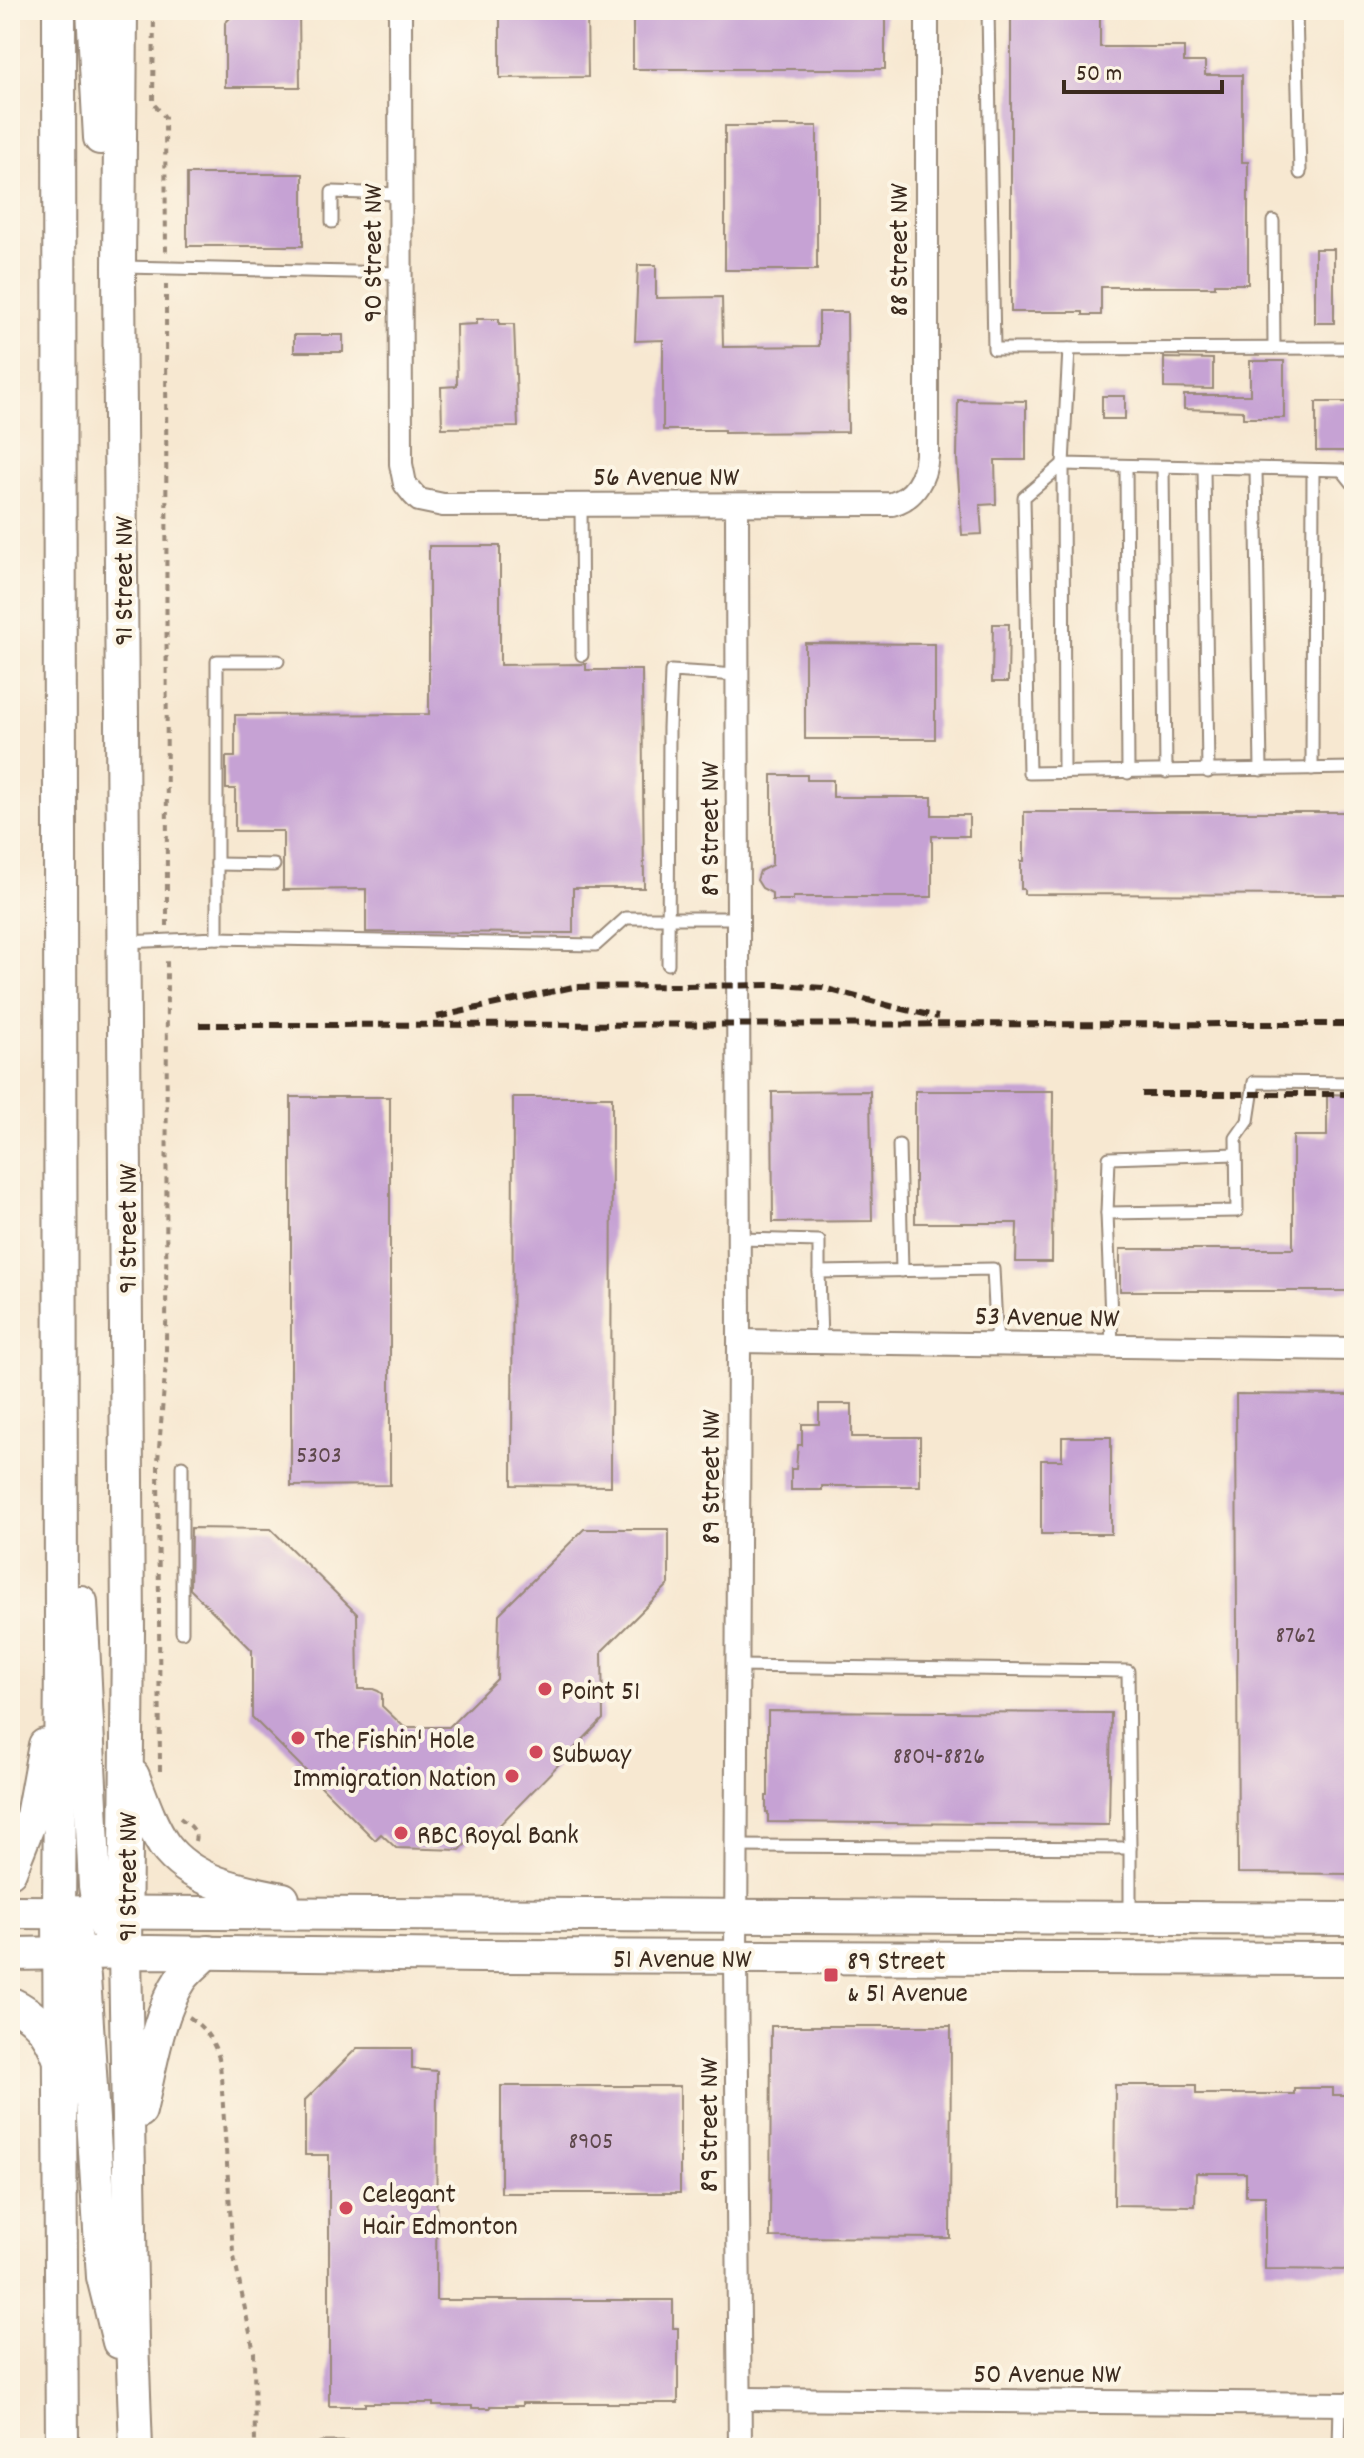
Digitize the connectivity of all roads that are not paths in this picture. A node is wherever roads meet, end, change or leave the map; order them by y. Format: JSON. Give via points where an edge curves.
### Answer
{"nodes":[{"id":1,"x":59,"y":10,"type":"edge"},
{"id":2,"x":93,"y":10,"type":"edge"},
{"id":3,"x":121,"y":10,"type":"edge"},
{"id":4,"x":400,"y":10,"type":"edge"},
{"id":5,"x":927,"y":10,"type":"edge"},
{"id":6,"x":988,"y":10,"type":"edge"},
{"id":7,"x":1296,"y":10,"type":"edge"},
{"id":8,"x":1300,"y":173,"type":"dead end"},
{"id":9,"x":400,"y":194,"type":"junction"},
{"id":10,"x":1273,"y":221,"type":"dead end"},
{"id":11,"x":332,"y":222,"type":"dead end"},
{"id":12,"x":119,"y":263,"type":"junction"},
{"id":13,"x":401,"y":273,"type":"junction"},
{"id":14,"x":1274,"y":348,"type":"junction"},
{"id":15,"x":1354,"y":348,"type":"edge"},
{"id":16,"x":1069,"y":349,"type":"junction"},
{"id":17,"x":1063,"y":464,"type":"junction"},
{"id":18,"x":1126,"y":467,"type":"junction"},
{"id":19,"x":1163,"y":467,"type":"junction"},
{"id":20,"x":1204,"y":468,"type":"junction"},
{"id":21,"x":1256,"y":469,"type":"junction"},
{"id":22,"x":1313,"y":470,"type":"junction"},
{"id":23,"x":1354,"y":485,"type":"edge"},
{"id":24,"x":916,"y":488,"type":"joint"},
{"id":25,"x":413,"y":494,"type":"joint"},
{"id":26,"x":737,"y":505,"type":"junction"},
{"id":27,"x":581,"y":506,"type":"junction"},
{"id":28,"x":582,"y":655,"type":"dead end"},
{"id":29,"x":278,"y":661,"type":"dead end"},
{"id":30,"x":738,"y":675,"type":"junction"},
{"id":31,"x":1354,"y":768,"type":"edge"},
{"id":32,"x":1312,"y":769,"type":"junction"},
{"id":33,"x":1261,"y":770,"type":"junction"},
{"id":34,"x":1166,"y":772,"type":"junction"},
{"id":35,"x":1208,"y":772,"type":"junction"},
{"id":36,"x":1064,"y":773,"type":"junction"},
{"id":37,"x":1128,"y":773,"type":"junction"},
{"id":38,"x":217,"y":864,"type":"junction"},
{"id":39,"x":274,"y":865,"type":"dead end"},
{"id":40,"x":739,"y":918,"type":"junction"},
{"id":41,"x":667,"y":919,"type":"junction"},
{"id":42,"x":217,"y":938,"type":"junction"},
{"id":43,"x":125,"y":942,"type":"junction"},
{"id":44,"x":668,"y":964,"type":"dead end"},
{"id":45,"x":1354,"y":1083,"type":"edge"},
{"id":46,"x":899,"y":1145,"type":"dead end"},
{"id":47,"x":1236,"y":1154,"type":"junction"},
{"id":48,"x":1107,"y":1213,"type":"junction"},
{"id":49,"x":738,"y":1239,"type":"junction"},
{"id":50,"x":902,"y":1271,"type":"junction"},
{"id":51,"x":819,"y":1272,"type":"junction"},
{"id":52,"x":739,"y":1341,"type":"junction"},
{"id":53,"x":821,"y":1342,"type":"junction"},
{"id":54,"x":997,"y":1345,"type":"junction"},
{"id":55,"x":1112,"y":1346,"type":"junction"},
{"id":56,"x":1354,"y":1349,"type":"edge"},
{"id":57,"x":182,"y":1466,"type":"dead end"},
{"id":58,"x":61,"y":1538,"type":"junction"},
{"id":59,"x":182,"y":1632,"type":"dead end"},
{"id":60,"x":61,"y":1656,"type":"junction"},
{"id":61,"x":738,"y":1666,"type":"junction"},
{"id":62,"x":126,"y":1758,"type":"junction"},
{"id":63,"x":737,"y":1846,"type":"junction"},
{"id":64,"x":1130,"y":1848,"type":"junction"},
{"id":65,"x":10,"y":1871,"type":"edge"},
{"id":66,"x":10,"y":1912,"type":"edge"},
{"id":67,"x":59,"y":1913,"type":"junction"},
{"id":68,"x":112,"y":1913,"type":"junction"},
{"id":69,"x":355,"y":1914,"type":"junction"},
{"id":70,"x":736,"y":1915,"type":"junction"},
{"id":71,"x":1130,"y":1918,"type":"junction"},
{"id":72,"x":1354,"y":1919,"type":"edge"},
{"id":73,"x":208,"y":1952,"type":"junction"},
{"id":74,"x":125,"y":1953,"type":"junction"},
{"id":75,"x":10,"y":1954,"type":"edge"},
{"id":76,"x":70,"y":1954,"type":"junction"},
{"id":77,"x":736,"y":1957,"type":"junction"},
{"id":78,"x":1354,"y":1959,"type":"edge"},
{"id":79,"x":10,"y":2003,"type":"edge"},
{"id":80,"x":60,"y":2062,"type":"junction"},
{"id":81,"x":128,"y":2161,"type":"junction"},
{"id":82,"x":740,"y":2399,"type":"junction"},
{"id":83,"x":1347,"y":2404,"type":"edge"},
{"id":84,"x":135,"y":2407,"type":"junction"},
{"id":85,"x":62,"y":2448,"type":"edge"},
{"id":86,"x":136,"y":2448,"type":"edge"},
{"id":87,"x":322,"y":2448,"type":"edge"},
{"id":88,"x":371,"y":2448,"type":"edge"},
{"id":89,"x":740,"y":2448,"type":"edge"},
{"id":90,"x":1339,"y":2448,"type":"edge"}],
"edges":[{"from":1,"to":58,"type":"main road"},
{"from":2,"to":12,"type":"main road","via":[[103,202]]},
{"from":3,"to":12,"type":"main road","name":"91 Street NW"},
{"from":4,"to":9,"type":"street","name":"90 Street NW"},
{"from":5,"to":24,"type":"street","name":"88 Street NW","via":[[927,455]]},
{"from":6,"to":16,"type":"lane","via":[[994,349]]},
{"from":7,"to":8,"type":"lane"},
{"from":9,"to":11,"type":"lane","via":[[332,192]]},
{"from":9,"to":13,"type":"street","name":"90 Street NW"},
{"from":10,"to":14,"type":"lane"},
{"from":12,"to":13,"type":"lane"},
{"from":12,"to":43,"type":"main road","name":"91 Street NW"},
{"from":13,"to":25,"type":"street","name":"90 Street NW","via":[[401,464]]},
{"from":14,"to":15,"type":"lane"},
{"from":14,"to":16,"type":"lane"},
{"from":16,"to":17,"type":"lane"},
{"from":17,"to":18,"type":"lane"},
{"from":17,"to":36,"type":"lane"},
{"from":17,"to":36,"type":"lane","via":[[1024,497],[1029,773]]},
{"from":18,"to":19,"type":"lane"},
{"from":18,"to":37,"type":"lane"},
{"from":19,"to":20,"type":"lane"},
{"from":19,"to":34,"type":"lane"},
{"from":20,"to":21,"type":"lane"},
{"from":20,"to":35,"type":"lane"},
{"from":21,"to":22,"type":"lane"},
{"from":21,"to":33,"type":"lane"},
{"from":22,"to":23,"type":"lane","via":[[1342,470]]},
{"from":22,"to":32,"type":"lane"},
{"from":24,"to":26,"type":"street","name":"56 Avenue NW","via":[[892,504]]},
{"from":25,"to":27,"type":"street","name":"56 Avenue NW","via":[[443,505]]},
{"from":26,"to":27,"type":"street","name":"56 Avenue NW"},
{"from":26,"to":30,"type":"street","name":"89 Street NW"},
{"from":27,"to":28,"type":"lane"},
{"from":29,"to":38,"type":"lane","via":[[217,661]]},
{"from":30,"to":40,"type":"street","name":"89 Street NW"},
{"from":30,"to":41,"type":"lane","via":[[671,671]]},
{"from":31,"to":32,"type":"lane"},
{"from":32,"to":33,"type":"lane"},
{"from":33,"to":35,"type":"lane"},
{"from":34,"to":35,"type":"lane"},
{"from":34,"to":37,"type":"lane"},
{"from":36,"to":37,"type":"lane"},
{"from":38,"to":39,"type":"lane"},
{"from":38,"to":42,"type":"lane"},
{"from":40,"to":41,"type":"lane"},
{"from":40,"to":49,"type":"street","name":"89 Street NW"},
{"from":41,"to":42,"type":"lane","via":[[626,918],[596,945]]},
{"from":41,"to":44,"type":"lane"},
{"from":42,"to":43,"type":"lane"},
{"from":43,"to":62,"type":"main road","name":"91 Street NW"},
{"from":45,"to":47,"type":"lane","via":[[1254,1082]]},
{"from":46,"to":50,"type":"lane"},
{"from":47,"to":48,"type":"lane","via":[[1109,1158]]},
{"from":47,"to":48,"type":"lane","via":[[1237,1211]]},
{"from":48,"to":55,"type":"lane"},
{"from":49,"to":51,"type":"lane","via":[[819,1241]]},
{"from":49,"to":52,"type":"street","name":"89 Street NW"},
{"from":50,"to":51,"type":"lane"},
{"from":50,"to":54,"type":"lane","via":[[993,1269]]},
{"from":51,"to":53,"type":"lane"},
{"from":52,"to":53,"type":"street","name":"53 Avenue NW"},
{"from":52,"to":61,"type":"street","name":"89 Street NW"},
{"from":53,"to":54,"type":"street","name":"53 Avenue NW"},
{"from":54,"to":55,"type":"street","name":"53 Avenue NW"},
{"from":55,"to":56,"type":"street","name":"53 Avenue NW"},
{"from":57,"to":59,"type":"lane"},
{"from":58,"to":60,"type":"main road"},
{"from":58,"to":68,"type":"main road","via":[[81,1597],[95,1886]]},
{"from":60,"to":65,"type":"main road","via":[[35,1801]]},
{"from":60,"to":67,"type":"main road"},
{"from":61,"to":63,"type":"street","name":"89 Street NW"},
{"from":61,"to":64,"type":"lane","via":[[1128,1671]]},
{"from":62,"to":68,"type":"main road","name":"91 Street NW"},
{"from":62,"to":69,"type":"main road","via":[[163,1844],[197,1873],[249,1893]]},
{"from":63,"to":64,"type":"lane"},
{"from":63,"to":70,"type":"street","name":"89 Street NW"},
{"from":64,"to":71,"type":"lane"},
{"from":66,"to":67,"type":"main road","name":"51 Avenue NW"},
{"from":67,"to":68,"type":"main road","name":"51 Avenue NW"},
{"from":67,"to":76,"type":"main road","via":[[70,1923]]},
{"from":68,"to":69,"type":"main road","name":"51 Avenue NW"},
{"from":68,"to":74,"type":"main road","via":[[104,1926]]},
{"from":69,"to":70,"type":"main road","name":"51 Avenue NW"},
{"from":70,"to":71,"type":"main road","name":"51 Avenue NW"},
{"from":70,"to":77,"type":"street","name":"89 Street NW"},
{"from":71,"to":72,"type":"main road","name":"51 Avenue NW"},
{"from":73,"to":74,"type":"main road","name":"51 Avenue NW"},
{"from":73,"to":77,"type":"main road","name":"51 Avenue NW"},
{"from":73,"to":81,"type":"main road","via":[[185,1974],[169,2006]]},
{"from":74,"to":76,"type":"main road","name":"51 Avenue NW"},
{"from":74,"to":81,"type":"main road","name":"91 Street NW"},
{"from":75,"to":76,"type":"main road","name":"51 Avenue NW"},
{"from":76,"to":80,"type":"main road"},
{"from":76,"to":84,"type":"main road","via":[[103,2277]]},
{"from":77,"to":78,"type":"main road","name":"51 Avenue NW"},
{"from":77,"to":82,"type":"street","name":"89 Street NW"},
{"from":79,"to":80,"type":"main road","via":[[41,2024]]},
{"from":80,"to":85,"type":"main road"},
{"from":81,"to":84,"type":"main road","name":"91 Street NW"},
{"from":82,"to":83,"type":"street","name":"50 Avenue NW"},
{"from":82,"to":89,"type":"street","name":"89 Street NW"},
{"from":83,"to":90,"type":"lane"},
{"from":84,"to":86,"type":"main road","name":"91 Street NW"},
{"from":87,"to":88,"type":"lane"}]}
